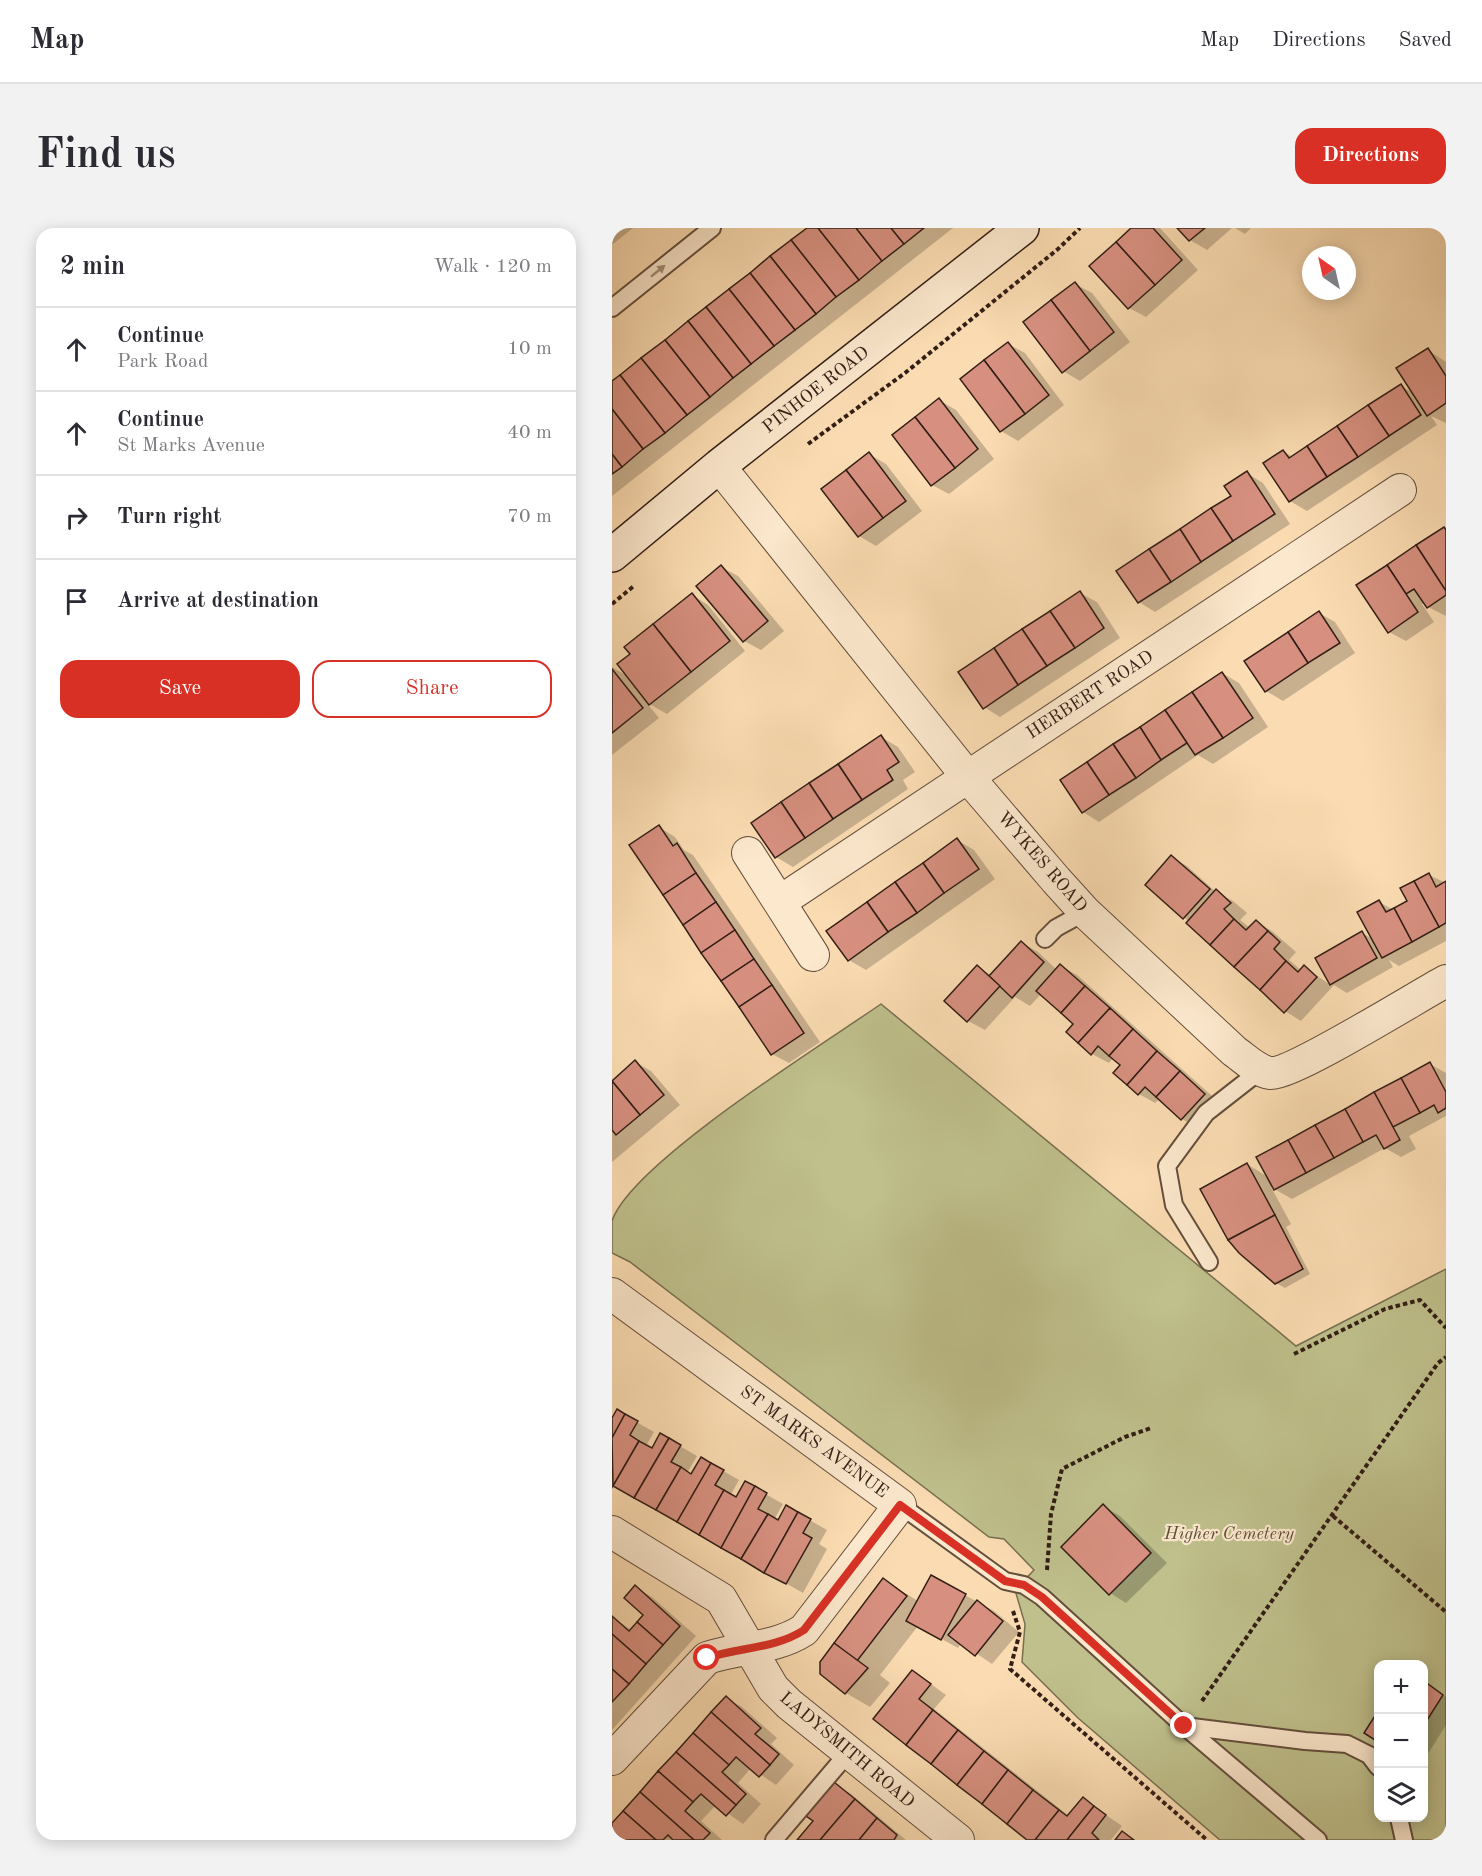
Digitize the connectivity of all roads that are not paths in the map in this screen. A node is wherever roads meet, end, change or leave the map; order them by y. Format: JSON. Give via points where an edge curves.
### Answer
{"nodes":[{"id":1,"x":712,"y":228,"type":"edge"},
{"id":2,"x":1021,"y":228,"type":"edge"},
{"id":3,"x":612,"y":308,"type":"edge"},
{"id":4,"x":719,"y":466,"type":"junction"},
{"id":5,"x":1400,"y":490,"type":"dead end"},
{"id":6,"x":612,"y":555,"type":"edge"},
{"id":7,"x":967,"y":777,"type":"junction"},
{"id":8,"x":748,"y":852,"type":"dead end"},
{"id":9,"x":781,"y":901,"type":"junction"},
{"id":10,"x":1085,"y":912,"type":"junction"},
{"id":11,"x":1045,"y":939,"type":"dead end"},
{"id":12,"x":813,"y":955,"type":"dead end"},
{"id":13,"x":1446,"y":981,"type":"edge"},
{"id":14,"x":1261,"y":1070,"type":"junction"},
{"id":15,"x":1209,"y":1262,"type":"dead end"},
{"id":16,"x":612,"y":1294,"type":"edge"},
{"id":17,"x":900,"y":1505,"type":"junction"},
{"id":18,"x":612,"y":1532,"type":"edge"},
{"id":19,"x":750,"y":1647,"type":"junction"},
{"id":20,"x":1184,"y":1726,"type":"junction"},
{"id":21,"x":848,"y":1753,"type":"junction"},
{"id":22,"x":612,"y":1759,"type":"edge"},
{"id":23,"x":1374,"y":1762,"type":"edge"},
{"id":24,"x":1400,"y":1822,"type":"edge"},
{"id":25,"x":774,"y":1840,"type":"edge"},
{"id":26,"x":958,"y":1840,"type":"edge"},
{"id":27,"x":1318,"y":1840,"type":"edge"},
{"id":28,"x":1404,"y":1840,"type":"edge"}],
"edges":[{"from":3,"to":1,"type":"lane","one_way":true},
{"from":2,"to":4,"type":"main road","name":"PINHOE ROAD"},
{"from":4,"to":6,"type":"main road","name":"PINHOE ROAD"},
{"from":4,"to":7,"type":"street","name":"WYKES ROAD"},
{"from":5,"to":7,"type":"street","name":"HERBERT ROAD"},
{"from":7,"to":9,"type":"street","name":"HERBERT ROAD"},
{"from":7,"to":10,"type":"street","name":"WYKES ROAD"},
{"from":8,"to":9,"type":"street"},
{"from":9,"to":12,"type":"street"},
{"from":10,"to":11,"type":"lane"},
{"from":10,"to":14,"type":"street","name":"WYKES ROAD","via":[[1234,1051]]},
{"from":13,"to":14,"type":"street","via":[[1313,1057],[1284,1070]]},
{"from":14,"to":15,"type":"lane","via":[[1206,1113],[1167,1166],[1174,1205]]},
{"from":16,"to":17,"type":"street","name":"ST MARKS AVENUE"},
{"from":17,"to":19,"type":"street","name":"ST MARKS AVENUE","via":[[804,1630],[768,1646]]},
{"from":17,"to":20,"type":"lane","via":[[1005,1581],[1024,1585],[1042,1597]]},
{"from":18,"to":19,"type":"street","name":"LADYSMITH ROAD","via":[[721,1599]]},
{"from":19,"to":21,"type":"street","name":"LADYSMITH ROAD","via":[[773,1688]]},
{"from":19,"to":22,"type":"street","name":"ST MARKS AVENUE","via":[[707,1658]]},
{"from":20,"to":23,"type":"lane","via":[[1347,1743]]},
{"from":20,"to":27,"type":"lane"},
{"from":21,"to":25,"type":"lane"},
{"from":21,"to":26,"type":"street","name":"LADYSMITH ROAD"},
{"from":24,"to":28,"type":"lane"}]}
